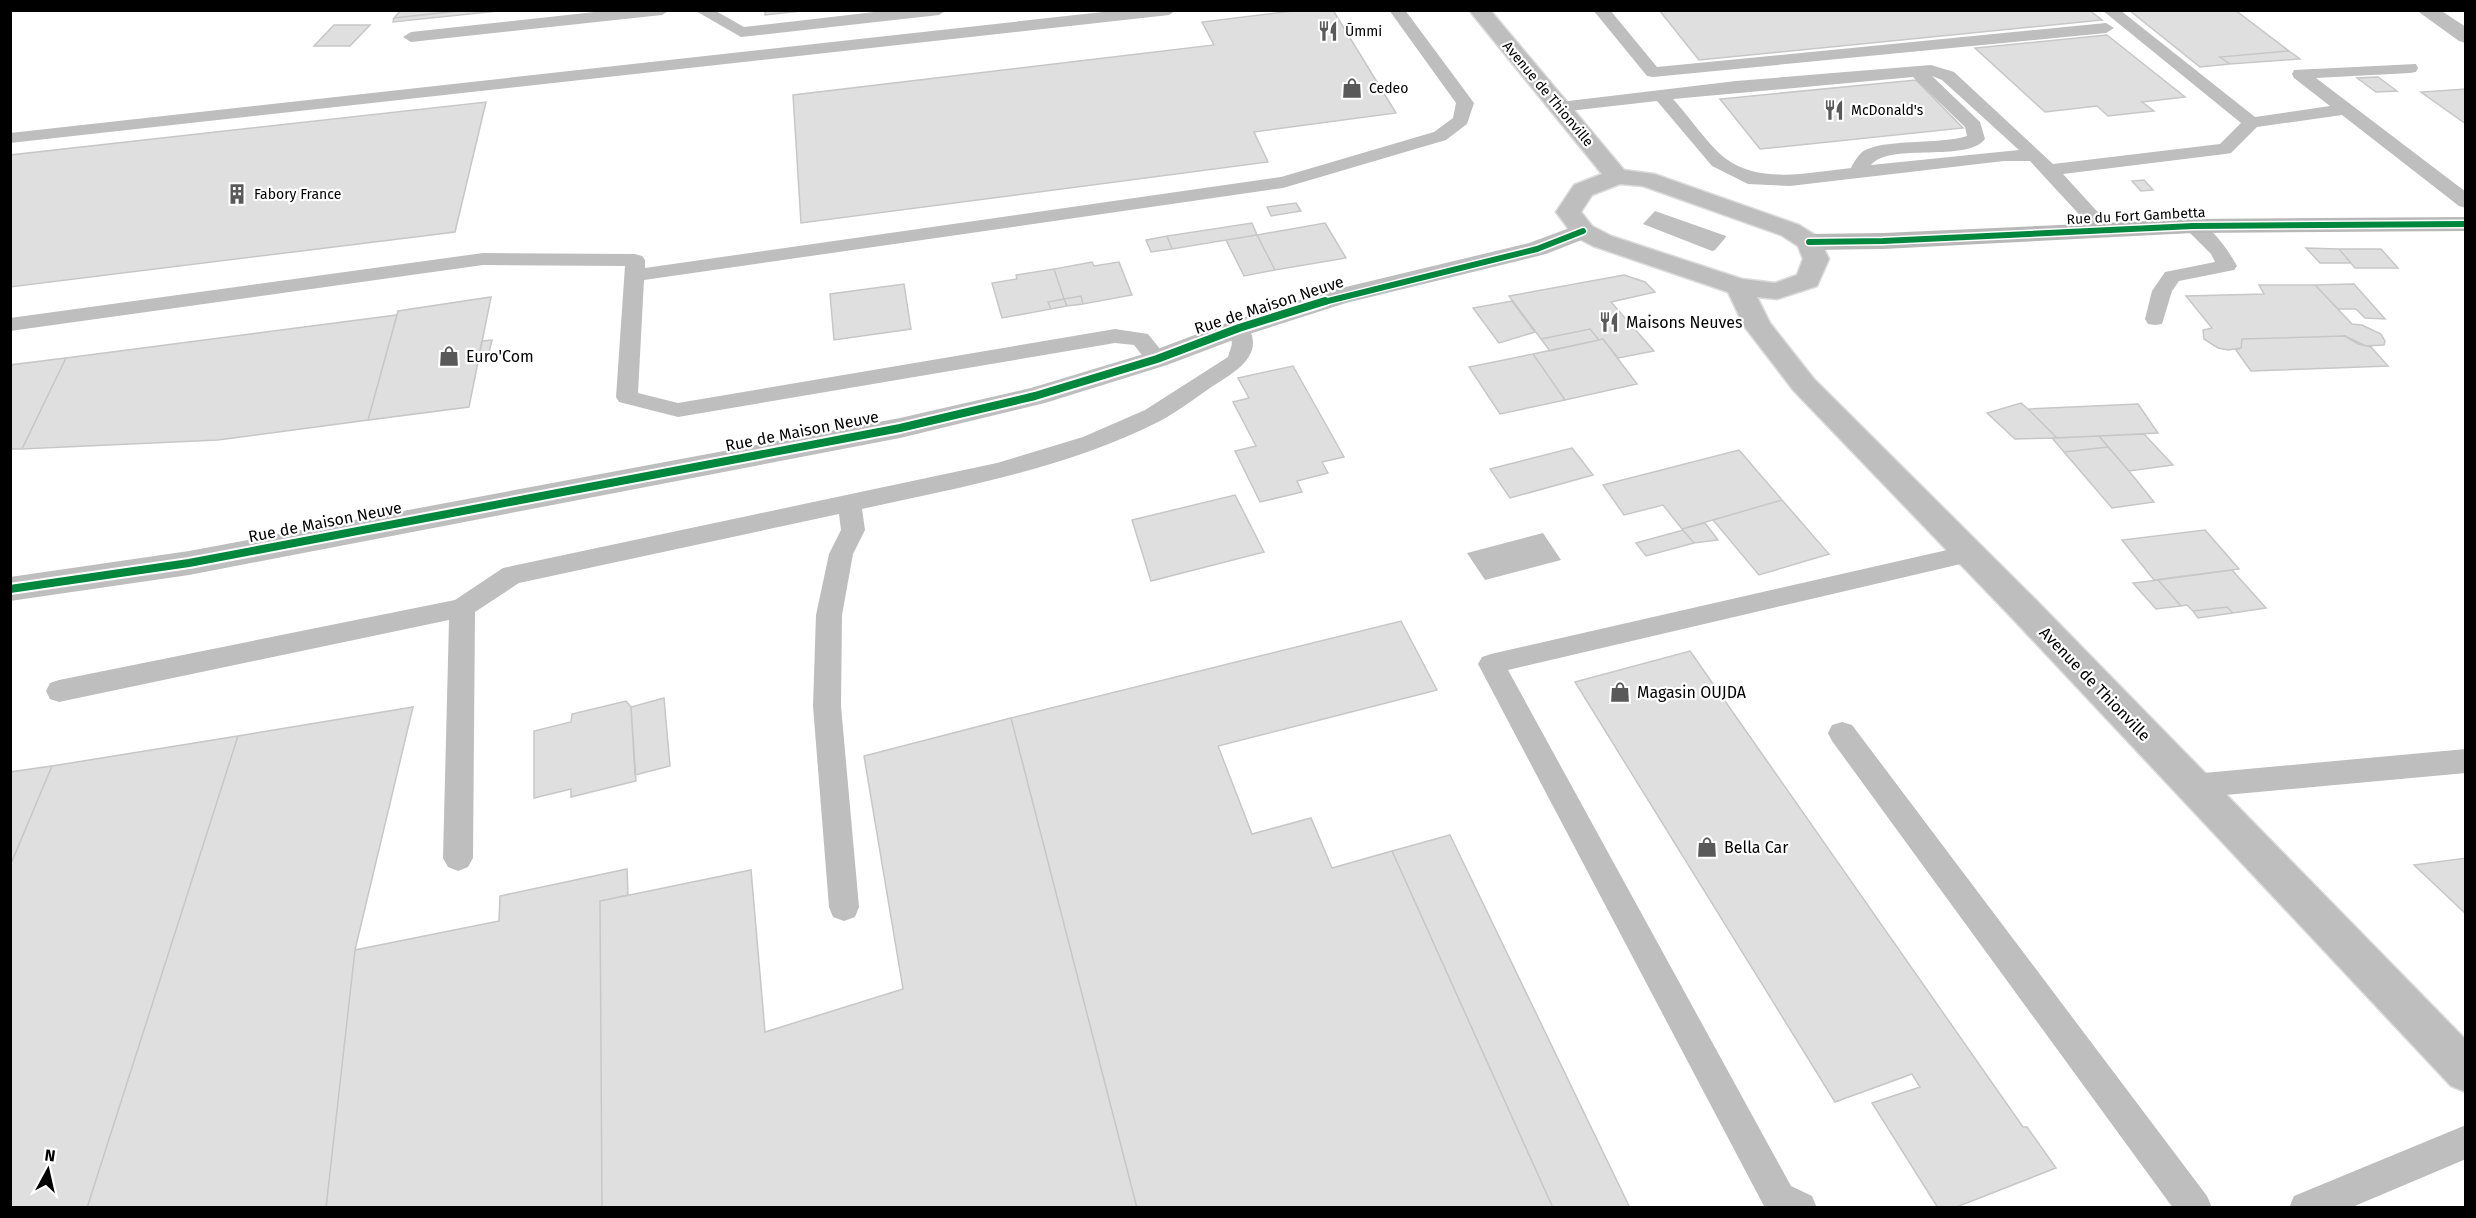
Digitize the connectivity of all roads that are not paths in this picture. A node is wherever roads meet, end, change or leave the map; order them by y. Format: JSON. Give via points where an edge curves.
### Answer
{"nodes":[{"id":1,"x":662,"y":10,"type":"edge"},
{"id":2,"x":702,"y":10,"type":"edge"},
{"id":3,"x":939,"y":10,"type":"edge"},
{"id":4,"x":1168,"y":10,"type":"edge"},
{"id":5,"x":1397,"y":10,"type":"edge"},
{"id":6,"x":1479,"y":10,"type":"edge"},
{"id":7,"x":1601,"y":10,"type":"edge"},
{"id":8,"x":2110,"y":10,"type":"edge"},
{"id":9,"x":2426,"y":10,"type":"edge"},
{"id":10,"x":2106,"y":28,"type":"dead end"},
{"id":11,"x":411,"y":36,"type":"dead end"},
{"id":12,"x":2466,"y":37,"type":"edge"},
{"id":13,"x":2410,"y":68,"type":"dead end"},
{"id":14,"x":1916,"y":70,"type":"junction"},
{"id":15,"x":1661,"y":95,"type":"junction"},
{"id":16,"x":1560,"y":107,"type":"junction"},
{"id":17,"x":2344,"y":109,"type":"junction"},
{"id":18,"x":2251,"y":123,"type":"junction"},
{"id":19,"x":10,"y":138,"type":"edge"},
{"id":20,"x":2036,"y":155,"type":"junction"},
{"id":21,"x":2050,"y":170,"type":"junction"},
{"id":22,"x":1856,"y":172,"type":"junction"},
{"id":23,"x":1617,"y":177,"type":"junction"},
{"id":24,"x":2466,"y":202,"type":"edge"},
{"id":25,"x":2466,"y":224,"type":"edge"},
{"id":26,"x":2193,"y":226,"type":"junction"},
{"id":27,"x":1582,"y":231,"type":"junction"},
{"id":28,"x":2105,"y":231,"type":"junction"},
{"id":29,"x":1809,"y":242,"type":"junction"},
{"id":30,"x":635,"y":274,"type":"junction"},
{"id":31,"x":1738,"y":287,"type":"junction"},
{"id":32,"x":2155,"y":319,"type":"dead end"},
{"id":33,"x":10,"y":325,"type":"edge"},
{"id":34,"x":1239,"y":328,"type":"junction"},
{"id":35,"x":1157,"y":359,"type":"junction"},
{"id":36,"x":849,"y":503,"type":"junction"},
{"id":37,"x":1969,"y":554,"type":"junction"},
{"id":38,"x":10,"y":589,"type":"edge"},
{"id":39,"x":462,"y":608,"type":"junction"},
{"id":40,"x":59,"y":691,"type":"dead end"},
{"id":41,"x":1842,"y":733,"type":"dead end"},
{"id":42,"x":2466,"y":761,"type":"edge"},
{"id":43,"x":2193,"y":786,"type":"junction"},
{"id":44,"x":458,"y":858,"type":"dead end"},
{"id":45,"x":844,"y":907,"type":"dead end"},
{"id":46,"x":2466,"y":1071,"type":"edge"},
{"id":47,"x":2466,"y":1142,"type":"edge"},
{"id":48,"x":1800,"y":1208,"type":"edge"},
{"id":49,"x":2195,"y":1208,"type":"edge"},
{"id":50,"x":2306,"y":1208,"type":"edge"}],
"edges":[{"from":1,"to":11,"type":"lane"},
{"from":2,"to":3,"type":"lane","via":[[741,32]]},
{"from":4,"to":19,"type":"lane"},
{"from":5,"to":30,"type":"lane","via":[[1465,103],[1461,120],[1440,136],[1283,182]]},
{"from":6,"to":16,"type":"main road","name":"Avenue de Thionville"},
{"from":7,"to":10,"type":"lane","via":[[1653,72]]},
{"from":8,"to":18,"type":"lane"},
{"from":9,"to":12,"type":"main road"},
{"from":13,"to":17,"type":"lane","via":[[2300,74]]},
{"from":14,"to":15,"type":"lane"},
{"from":14,"to":20,"type":"lane","via":[[1948,76]]},
{"from":14,"to":22,"type":"lane","via":[[1974,126],[1976,139],[1869,156]]},
{"from":15,"to":16,"type":"lane"},
{"from":15,"to":22,"type":"lane","via":[[1718,162],[1748,178],[1790,180]]},
{"from":16,"to":23,"type":"main road","name":"Avenue de Thionville"},
{"from":17,"to":18,"type":"lane"},
{"from":17,"to":24,"type":"lane"},
{"from":18,"to":21,"type":"lane","via":[[2225,149]]},
{"from":20,"to":21,"type":"lane"},
{"from":20,"to":22,"type":"lane"},
{"from":21,"to":28,"type":"lane"},
{"from":23,"to":27,"type":"main road","via":[[1583,190],[1568,212]]},
{"from":23,"to":29,"type":"main road","via":[[1646,178],[1790,230]]},
{"from":25,"to":26,"type":"street","name":"Rue du Fort Gambetta"},
{"from":26,"to":28,"type":"street","name":"Rue du Fort Gambetta"},
{"from":26,"to":32,"type":"lane","via":[[2227,266],[2172,276],[2162,291]]},
{"from":27,"to":31,"type":"main road"},
{"from":27,"to":34,"type":"main road","name":"Rue de Maison Neuve","via":[[1537,249],[1338,297]]},
{"from":28,"to":29,"type":"street","name":"Rue du Fort Gambetta"},
{"from":29,"to":31,"type":"main road","via":[[1816,259],[1808,280],[1777,291]]},
{"from":30,"to":33,"type":"lane","via":[[635,260],[483,259]]},
{"from":30,"to":35,"type":"lane","via":[[627,397],[678,410],[1115,336],[1141,339]]},
{"from":31,"to":37,"type":"main road","name":"Avenue de Thionville","via":[[1758,326],[1804,385]]},
{"from":34,"to":35,"type":"main road","name":"Rue de Maison Neuve"},
{"from":34,"to":36,"type":"lane","via":[[1243,344],[1237,361],[1143,419],[1091,442],[999,471]]},
{"from":35,"to":38,"type":"main road","name":"Rue de Maison Neuve","via":[[1035,396],[900,428],[189,563]]},
{"from":36,"to":39,"type":"lane","via":[[512,575]]},
{"from":36,"to":45,"type":"lane","via":[[853,530],[841,554],[829,615],[827,706]]},
{"from":37,"to":43,"type":"main road","name":"Avenue de Thionville"},
{"from":37,"to":48,"type":"lane","via":[[1491,664],[1779,1198]]},
{"from":39,"to":40,"type":"lane"},
{"from":39,"to":44,"type":"lane"},
{"from":41,"to":49,"type":"lane"},
{"from":42,"to":43,"type":"lane"},
{"from":43,"to":46,"type":"main road","name":"Avenue de Thionville"},
{"from":47,"to":50,"type":"lane"}]}
